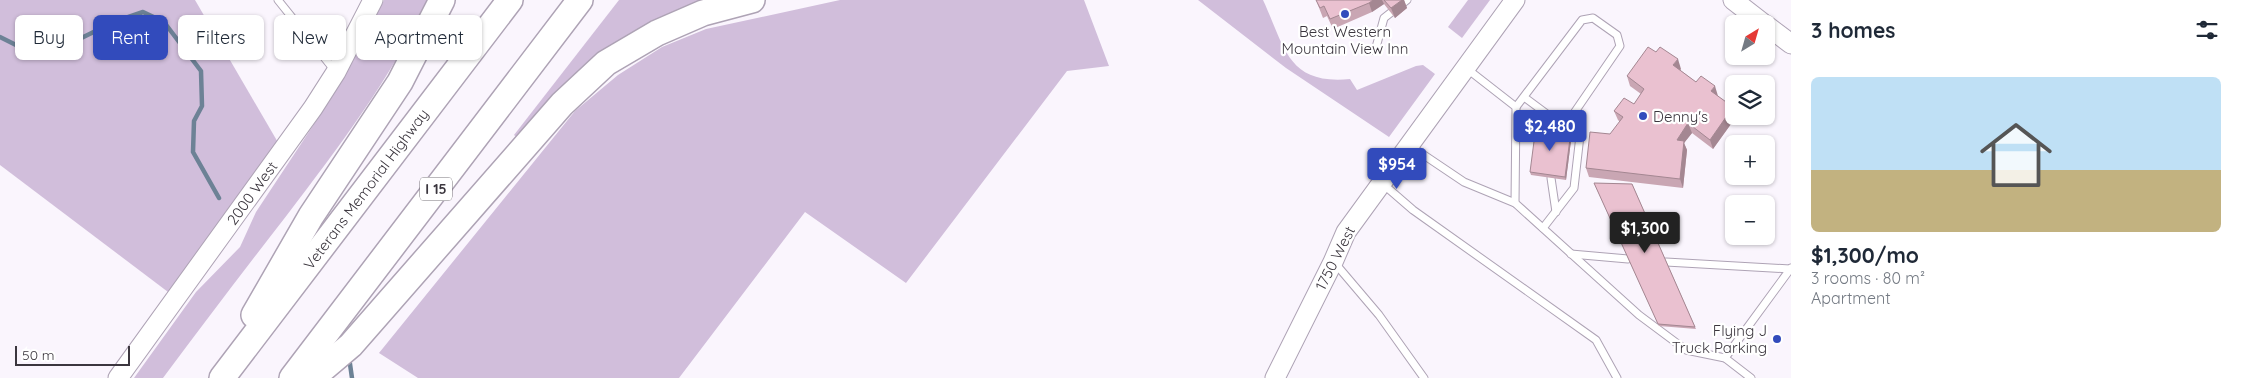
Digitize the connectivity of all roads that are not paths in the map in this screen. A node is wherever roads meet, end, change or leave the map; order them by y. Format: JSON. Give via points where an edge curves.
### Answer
{"nodes":[{"id":1,"x":278,"y":0,"type":"edge"},
{"id":2,"x":373,"y":0,"type":"edge"},
{"id":3,"x":442,"y":0,"type":"edge"},
{"id":4,"x":510,"y":0,"type":"edge"},
{"id":5,"x":580,"y":0,"type":"edge"},
{"id":6,"x":752,"y":0,"type":"edge"},
{"id":7,"x":1407,"y":0,"type":"edge"},
{"id":8,"x":1515,"y":0,"type":"edge"},
{"id":9,"x":1732,"y":0,"type":"edge"},
{"id":10,"x":1752,"y":15,"type":"edge"},
{"id":11,"x":1775,"y":32,"type":"edge"},
{"id":12,"x":1791,"y":44,"type":"edge"},
{"id":13,"x":1375,"y":51,"type":"dead end"},
{"id":14,"x":1465,"y":68,"type":"junction"},
{"id":15,"x":336,"y":72,"type":"junction"},
{"id":16,"x":1524,"y":97,"type":"junction"},
{"id":17,"x":1516,"y":107,"type":"junction"},
{"id":18,"x":1572,"y":116,"type":"junction"},
{"id":19,"x":1559,"y":121,"type":"junction"},
{"id":20,"x":1558,"y":132,"type":"edge"},
{"id":21,"x":1409,"y":145,"type":"junction"},
{"id":22,"x":1551,"y":178,"type":"edge"},
{"id":23,"x":1381,"y":183,"type":"junction"},
{"id":24,"x":1515,"y":204,"type":"junction"},
{"id":25,"x":1556,"y":212,"type":"junction"},
{"id":26,"x":1543,"y":228,"type":"junction"},
{"id":27,"x":1571,"y":254,"type":"junction"},
{"id":28,"x":1628,"y":259,"type":"edge"},
{"id":29,"x":1333,"y":262,"type":"junction"},
{"id":30,"x":1666,"y":262,"type":"edge"},
{"id":31,"x":1790,"y":268,"type":"edge"},
{"id":32,"x":1725,"y":358,"type":"junction"},
{"id":33,"x":118,"y":378,"type":"edge"},
{"id":34,"x":217,"y":378,"type":"edge"},
{"id":35,"x":222,"y":378,"type":"edge"},
{"id":36,"x":292,"y":378,"type":"edge"},
{"id":37,"x":312,"y":378,"type":"edge"},
{"id":38,"x":1275,"y":378,"type":"edge"},
{"id":39,"x":1424,"y":378,"type":"edge"},
{"id":40,"x":1617,"y":378,"type":"edge"},
{"id":41,"x":1751,"y":378,"type":"edge"}],
"edges":[{"from":1,"to":15,"type":"lane"},
{"from":2,"to":15,"type":"street","name":"2000 West"},
{"from":3,"to":34,"type":"highway","via":[[400,82],[311,216]]},
{"from":4,"to":35,"type":"highway","name":"Veterans Memorial Highway"},
{"from":5,"to":36,"type":"highway","number":"I 15"},
{"from":6,"to":37,"type":"highway","via":[[703,13],[657,33],[606,64],[562,104],[351,345]]},
{"from":7,"to":13,"type":"lane","via":[[1384,18]]},
{"from":8,"to":14,"type":"street","name":"1750 West"},
{"from":9,"to":10,"type":"street"},
{"from":11,"to":12,"type":"street"},
{"from":14,"to":17,"type":"lane"},
{"from":14,"to":21,"type":"street","name":"1750 West"},
{"from":15,"to":33,"type":"street","name":"2000 West","via":[[283,151]]},
{"from":16,"to":17,"type":"lane"},
{"from":16,"to":18,"type":"lane","via":[[1582,20],[1593,18],[1617,35],[1620,46]]},
{"from":16,"to":19,"type":"lane"},
{"from":17,"to":24,"type":"lane"},
{"from":18,"to":19,"type":"lane","via":[[1565,122]]},
{"from":18,"to":25,"type":"lane","via":[[1581,127],[1574,188]]},
{"from":19,"to":20,"type":"lane"},
{"from":21,"to":23,"type":"street","name":"1750 West"},
{"from":21,"to":24,"type":"lane","via":[[1464,182]]},
{"from":22,"to":25,"type":"lane"},
{"from":23,"to":29,"type":"street","name":"1750 West","via":[[1346,232]]},
{"from":23,"to":40,"type":"lane","via":[[1412,210],[1596,340]]},
{"from":24,"to":26,"type":"lane"},
{"from":25,"to":26,"type":"lane"},
{"from":26,"to":27,"type":"lane"},
{"from":27,"to":28,"type":"lane"},
{"from":27,"to":32,"type":"lane","via":[[1639,315],[1686,350]]},
{"from":29,"to":38,"type":"street","name":"1750 West"},
{"from":29,"to":39,"type":"lane","via":[[1379,315]]},
{"from":30,"to":31,"type":"lane"},
{"from":31,"to":32,"type":"lane"},
{"from":32,"to":41,"type":"lane"}]}
